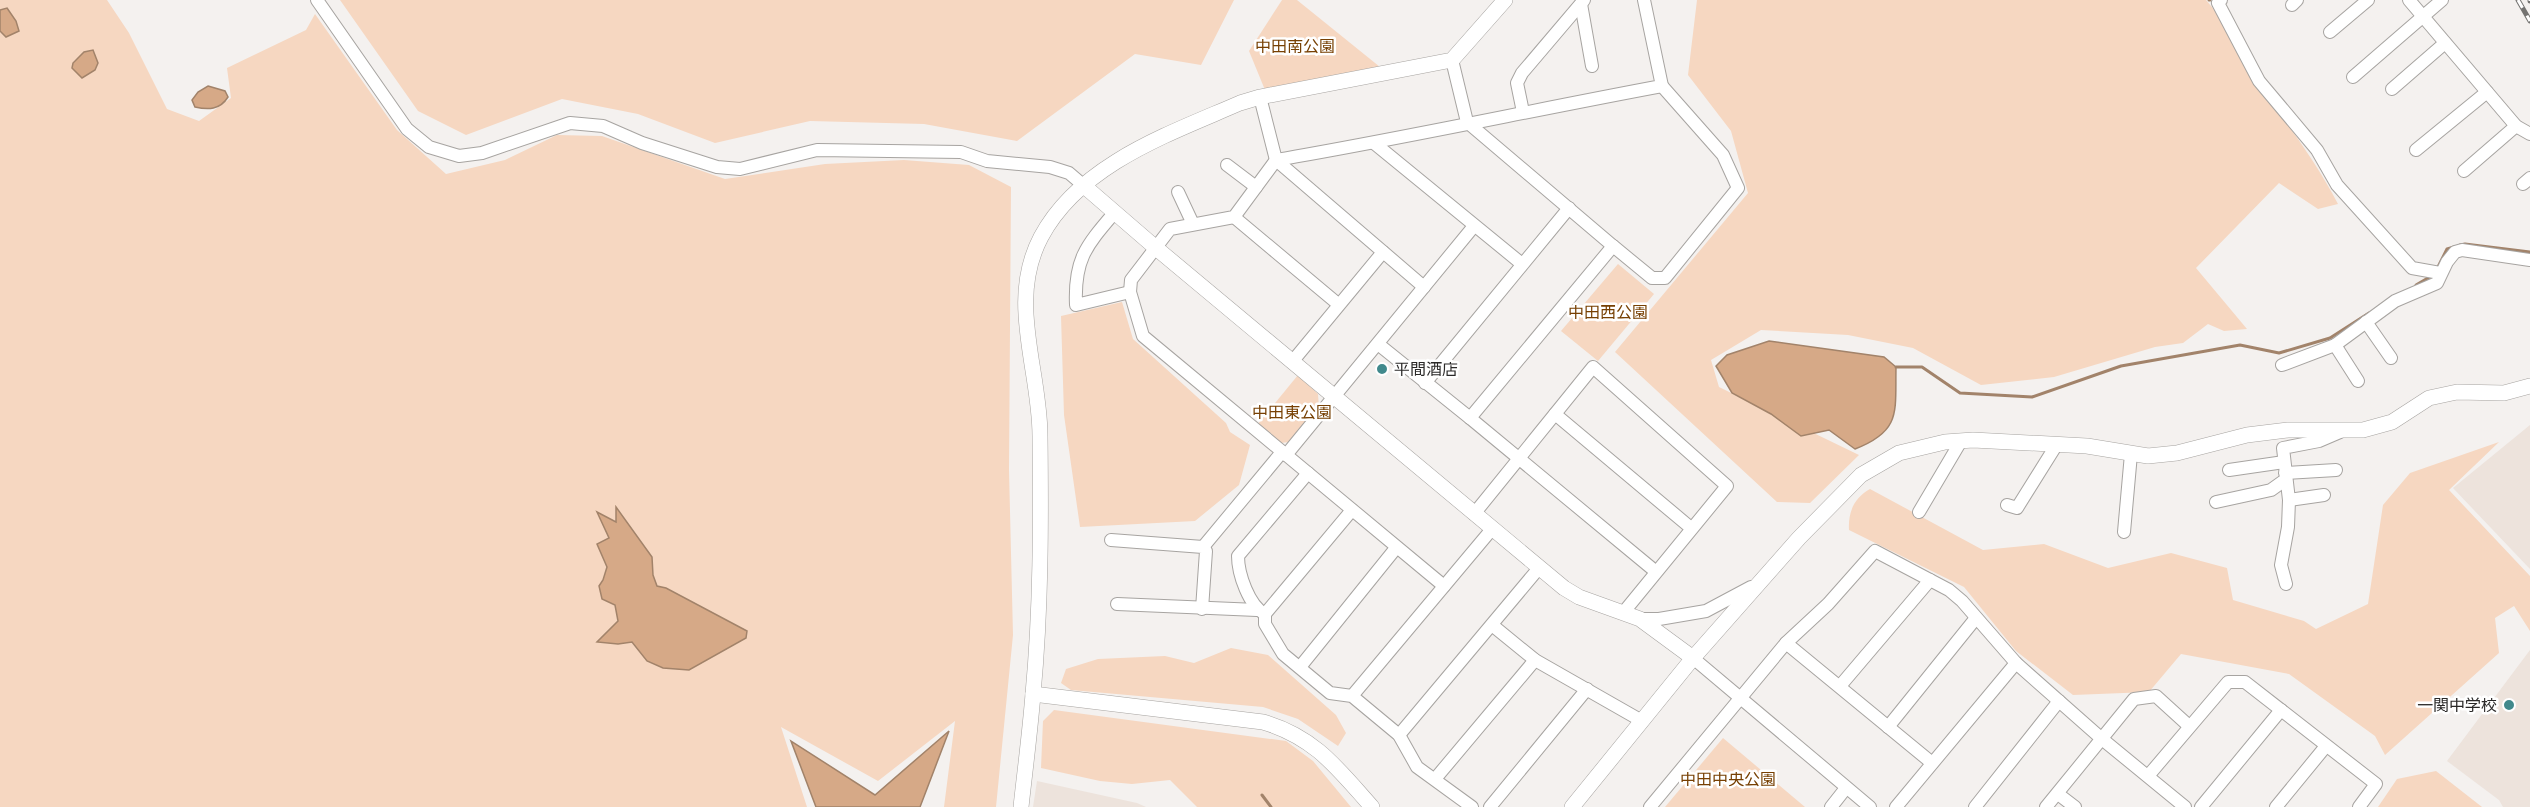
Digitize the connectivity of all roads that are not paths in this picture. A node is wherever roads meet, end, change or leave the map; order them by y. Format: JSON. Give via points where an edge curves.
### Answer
{"nodes":[{"id":1,"x":317,"y":0,"type":"edge"},
{"id":2,"x":1505,"y":0,"type":"edge"},
{"id":3,"x":1644,"y":0,"type":"edge"},
{"id":4,"x":2221,"y":0,"type":"edge"},
{"id":5,"x":2368,"y":0,"type":"edge"},
{"id":6,"x":2409,"y":0,"type":"edge"},
{"id":7,"x":2442,"y":0,"type":"edge"},
{"id":8,"x":1582,"y":2,"type":"edge"},
{"id":9,"x":2423,"y":17,"type":"junction"},
{"id":10,"x":2330,"y":32,"type":"dead end"},
{"id":11,"x":2445,"y":43,"type":"junction"},
{"id":12,"x":1452,"y":60,"type":"junction"},
{"id":13,"x":1592,"y":66,"type":"dead end"},
{"id":14,"x":2353,"y":77,"type":"dead end"},
{"id":15,"x":1662,"y":86,"type":"junction"},
{"id":16,"x":2392,"y":89,"type":"dead end"},
{"id":17,"x":2487,"y":92,"type":"junction"},
{"id":18,"x":1260,"y":97,"type":"junction"},
{"id":19,"x":1523,"y":112,"type":"junction"},
{"id":20,"x":1467,"y":122,"type":"junction"},
{"id":21,"x":2516,"y":126,"type":"junction"},
{"id":22,"x":2530,"y":134,"type":"edge"},
{"id":23,"x":1374,"y":143,"type":"junction"},
{"id":24,"x":2416,"y":150,"type":"dead end"},
{"id":25,"x":1276,"y":160,"type":"junction"},
{"id":26,"x":1227,"y":165,"type":"dead end"},
{"id":27,"x":2464,"y":171,"type":"dead end"},
{"id":28,"x":1083,"y":185,"type":"junction"},
{"id":29,"x":1256,"y":187,"type":"junction"},
{"id":30,"x":1178,"y":192,"type":"dead end"},
{"id":31,"x":1569,"y":208,"type":"junction"},
{"id":32,"x":1115,"y":212,"type":"junction"},
{"id":33,"x":1234,"y":217,"type":"junction"},
{"id":34,"x":1193,"y":224,"type":"junction"},
{"id":35,"x":1474,"y":225,"type":"junction"},
{"id":36,"x":1613,"y":246,"type":"junction"},
{"id":37,"x":1156,"y":248,"type":"junction"},
{"id":38,"x":1383,"y":252,"type":"junction"},
{"id":39,"x":2530,"y":260,"type":"edge"},
{"id":40,"x":1522,"y":264,"type":"junction"},
{"id":41,"x":2440,"y":273,"type":"junction"},
{"id":42,"x":1424,"y":287,"type":"junction"},
{"id":43,"x":1130,"y":292,"type":"junction"},
{"id":44,"x":1338,"y":304,"type":"junction"},
{"id":45,"x":2366,"y":322,"type":"junction"},
{"id":46,"x":1378,"y":344,"type":"junction"},
{"id":47,"x":2335,"y":345,"type":"junction"},
{"id":48,"x":2391,"y":358,"type":"dead end"},
{"id":49,"x":1292,"y":362,"type":"junction"},
{"id":50,"x":2282,"y":365,"type":"dead end"},
{"id":51,"x":2358,"y":381,"type":"dead end"},
{"id":52,"x":1425,"y":383,"type":"junction"},
{"id":53,"x":2530,"y":386,"type":"edge"},
{"id":54,"x":1335,"y":397,"type":"junction"},
{"id":55,"x":1555,"y":414,"type":"junction"},
{"id":56,"x":1470,"y":418,"type":"junction"},
{"id":57,"x":2345,"y":430,"type":"junction"},
{"id":58,"x":1961,"y":441,"type":"junction"},
{"id":59,"x":2057,"y":444,"type":"junction"},
{"id":60,"x":1284,"y":454,"type":"junction"},
{"id":61,"x":2131,"y":454,"type":"junction"},
{"id":62,"x":1519,"y":458,"type":"junction"},
{"id":63,"x":2336,"y":470,"type":"dead end"},
{"id":64,"x":2229,"y":471,"type":"dead end"},
{"id":65,"x":2285,"y":472,"type":"junction"},
{"id":66,"x":1308,"y":473,"type":"junction"},
{"id":67,"x":2324,"y":495,"type":"dead end"},
{"id":68,"x":2289,"y":500,"type":"junction"},
{"id":69,"x":2216,"y":502,"type":"dead end"},
{"id":70,"x":2007,"y":504,"type":"dead end"},
{"id":71,"x":1352,"y":510,"type":"junction"},
{"id":72,"x":1919,"y":512,"type":"dead end"},
{"id":73,"x":1474,"y":514,"type":"junction"},
{"id":74,"x":1691,"y":528,"type":"junction"},
{"id":75,"x":1492,"y":529,"type":"junction"},
{"id":76,"x":2124,"y":532,"type":"dead end"},
{"id":77,"x":1111,"y":540,"type":"dead end"},
{"id":78,"x":1203,"y":547,"type":"junction"},
{"id":79,"x":1396,"y":548,"type":"junction"},
{"id":80,"x":1539,"y":568,"type":"junction"},
{"id":81,"x":1655,"y":571,"type":"junction"},
{"id":82,"x":1929,"y":580,"type":"junction"},
{"id":83,"x":1760,"y":581,"type":"junction"},
{"id":84,"x":2286,"y":584,"type":"dead end"},
{"id":85,"x":1444,"y":586,"type":"junction"},
{"id":86,"x":1117,"y":604,"type":"dead end"},
{"id":87,"x":1202,"y":609,"type":"junction"},
{"id":88,"x":1261,"y":612,"type":"junction"},
{"id":89,"x":1623,"y":613,"type":"junction"},
{"id":90,"x":1977,"y":618,"type":"junction"},
{"id":91,"x":1640,"y":619,"type":"junction"},
{"id":92,"x":1492,"y":624,"type":"junction"},
{"id":93,"x":1786,"y":643,"type":"junction"},
{"id":94,"x":1693,"y":658,"type":"junction"},
{"id":95,"x":1534,"y":660,"type":"junction"},
{"id":96,"x":2016,"y":663,"type":"junction"},
{"id":97,"x":1300,"y":667,"type":"junction"},
{"id":98,"x":1840,"y":686,"type":"junction"},
{"id":99,"x":1587,"y":689,"type":"junction"},
{"id":100,"x":1033,"y":694,"type":"junction"},
{"id":101,"x":1352,"y":696,"type":"junction"},
{"id":102,"x":1738,"y":698,"type":"junction"},
{"id":103,"x":2059,"y":701,"type":"junction"},
{"id":104,"x":2281,"y":710,"type":"junction"},
{"id":105,"x":1642,"y":721,"type":"junction"},
{"id":106,"x":2189,"y":726,"type":"junction"},
{"id":107,"x":1888,"y":727,"type":"junction"},
{"id":108,"x":1398,"y":735,"type":"junction"},
{"id":109,"x":2102,"y":739,"type":"junction"},
{"id":110,"x":2326,"y":746,"type":"junction"},
{"id":111,"x":1932,"y":764,"type":"junction"},
{"id":112,"x":2148,"y":776,"type":"junction"},
{"id":113,"x":1436,"y":779,"type":"junction"},
{"id":114,"x":1846,"y":788,"type":"junction"},
{"id":115,"x":2058,"y":794,"type":"junction"},
{"id":116,"x":1580,"y":804,"type":"edge"},
{"id":117,"x":1021,"y":807,"type":"edge"},
{"id":118,"x":1372,"y":807,"type":"edge"},
{"id":119,"x":1472,"y":807,"type":"edge"},
{"id":120,"x":1490,"y":807,"type":"edge"},
{"id":121,"x":1650,"y":807,"type":"edge"},
{"id":122,"x":1831,"y":807,"type":"edge"},
{"id":123,"x":1870,"y":807,"type":"edge"},
{"id":124,"x":1896,"y":807,"type":"edge"},
{"id":125,"x":1975,"y":807,"type":"edge"},
{"id":126,"x":2046,"y":807,"type":"edge"},
{"id":127,"x":2075,"y":807,"type":"edge"},
{"id":128,"x":2185,"y":807,"type":"edge"},
{"id":129,"x":2201,"y":807,"type":"edge"},
{"id":130,"x":2276,"y":807,"type":"edge"},
{"id":131,"x":2359,"y":807,"type":"edge"}],
"edges":[{"from":1,"to":28,"type":"street","via":[[407,129],[429,147],[459,156],[482,153],[570,123],[585,123],[717,167],[740,169],[817,150],[962,152],[987,161],[1050,167],[1069,173]]},
{"from":2,"to":12,"type":"street"},
{"from":3,"to":15,"type":"street"},
{"from":4,"to":41,"type":"street","via":[[2218,3],[2259,81],[2317,150],[2337,185],[2412,268]]},
{"from":5,"to":10,"type":"street"},
{"from":6,"to":9,"type":"street"},
{"from":7,"to":9,"type":"street"},
{"from":8,"to":13,"type":"street"},
{"from":8,"to":19,"type":"street","via":[[1522,73],[1518,83]]},
{"from":9,"to":11,"type":"street"},
{"from":9,"to":14,"type":"street"},
{"from":11,"to":16,"type":"street"},
{"from":11,"to":17,"type":"street"},
{"from":12,"to":18,"type":"street"},
{"from":12,"to":20,"type":"street"},
{"from":15,"to":19,"type":"street"},
{"from":15,"to":36,"type":"street","via":[[1723,155],[1738,188],[1665,278],[1652,278]]},
{"from":17,"to":21,"type":"street"},
{"from":17,"to":24,"type":"street"},
{"from":18,"to":25,"type":"street"},
{"from":18,"to":28,"type":"street","via":[[1110,163]]},
{"from":19,"to":20,"type":"street"},
{"from":20,"to":23,"type":"street"},
{"from":20,"to":31,"type":"street"},
{"from":21,"to":22,"type":"street"},
{"from":21,"to":27,"type":"street"},
{"from":23,"to":25,"type":"street"},
{"from":23,"to":35,"type":"street"},
{"from":25,"to":29,"type":"street"},
{"from":25,"to":38,"type":"street"},
{"from":26,"to":29,"type":"street"},
{"from":28,"to":32,"type":"street"},
{"from":28,"to":100,"type":"street","via":[[1042,235],[1028,265],[1025,291],[1040,433]]},
{"from":29,"to":33,"type":"street"},
{"from":30,"to":34,"type":"street"},
{"from":31,"to":36,"type":"street"},
{"from":31,"to":40,"type":"street"},
{"from":32,"to":37,"type":"street"},
{"from":32,"to":43,"type":"street","via":[[1090,240],[1079,262],[1076,305]]},
{"from":33,"to":34,"type":"street"},
{"from":33,"to":44,"type":"street"},
{"from":34,"to":37,"type":"street","via":[[1170,229]]},
{"from":35,"to":40,"type":"street"},
{"from":35,"to":42,"type":"street"},
{"from":36,"to":56,"type":"street"},
{"from":37,"to":43,"type":"street","via":[[1131,280]]},
{"from":37,"to":49,"type":"street"},
{"from":38,"to":42,"type":"street"},
{"from":38,"to":44,"type":"street"},
{"from":39,"to":41,"type":"street","via":[[2462,250],[2455,252]]},
{"from":40,"to":52,"type":"street"},
{"from":41,"to":45,"type":"street","via":[[2437,283],[2395,302]]},
{"from":42,"to":46,"type":"street"},
{"from":43,"to":60,"type":"street","via":[[1143,336]]},
{"from":44,"to":49,"type":"street"},
{"from":45,"to":47,"type":"street"},
{"from":45,"to":48,"type":"street"},
{"from":46,"to":52,"type":"street"},
{"from":46,"to":54,"type":"street"},
{"from":47,"to":50,"type":"street"},
{"from":47,"to":51,"type":"street"},
{"from":49,"to":54,"type":"street"},
{"from":52,"to":56,"type":"street"},
{"from":53,"to":57,"type":"street","via":[[2504,393],[2457,392],[2429,398],[2392,422],[2363,430]]},
{"from":54,"to":60,"type":"street"},
{"from":54,"to":73,"type":"street"},
{"from":55,"to":62,"type":"street"},
{"from":55,"to":74,"type":"street"},
{"from":55,"to":74,"type":"street","via":[[1593,367],[1727,486]]},
{"from":56,"to":62,"type":"street"},
{"from":57,"to":61,"type":"street","via":[[2288,430],[2247,435],[2177,453]]},
{"from":57,"to":65,"type":"street","via":[[2319,441],[2283,448]]},
{"from":58,"to":59,"type":"street"},
{"from":58,"to":72,"type":"street"},
{"from":58,"to":83,"type":"street","via":[[1914,448],[1878,463],[1833,501]]},
{"from":59,"to":61,"type":"street"},
{"from":59,"to":70,"type":"street","via":[[2017,508]]},
{"from":60,"to":66,"type":"street"},
{"from":60,"to":78,"type":"street"},
{"from":61,"to":76,"type":"street"},
{"from":62,"to":73,"type":"street"},
{"from":62,"to":81,"type":"street"},
{"from":63,"to":65,"type":"street"},
{"from":64,"to":65,"type":"street"},
{"from":65,"to":68,"type":"street"},
{"from":65,"to":69,"type":"street","via":[[2271,490]]},
{"from":66,"to":71,"type":"street"},
{"from":66,"to":88,"type":"street","via":[[1238,556],[1238,569]]},
{"from":67,"to":68,"type":"street"},
{"from":68,"to":84,"type":"street","via":[[2281,565]]},
{"from":71,"to":79,"type":"street"},
{"from":71,"to":88,"type":"street"},
{"from":73,"to":75,"type":"street"},
{"from":74,"to":81,"type":"street"},
{"from":75,"to":80,"type":"street"},
{"from":75,"to":85,"type":"street"},
{"from":77,"to":78,"type":"street"},
{"from":78,"to":87,"type":"street","via":[[1206,551]]},
{"from":79,"to":85,"type":"street"},
{"from":79,"to":97,"type":"street"},
{"from":80,"to":89,"type":"street","via":[[1580,597]]},
{"from":80,"to":92,"type":"street"},
{"from":81,"to":89,"type":"street"},
{"from":82,"to":90,"type":"street","via":[[1949,590]]},
{"from":82,"to":93,"type":"street","via":[[1875,551],[1828,604]]},
{"from":82,"to":98,"type":"street"},
{"from":83,"to":91,"type":"street","via":[[1706,611]]},
{"from":83,"to":94,"type":"street"},
{"from":85,"to":101,"type":"street"},
{"from":86,"to":87,"type":"street"},
{"from":87,"to":88,"type":"street"},
{"from":88,"to":97,"type":"street","via":[[1283,654]]},
{"from":89,"to":91,"type":"street"},
{"from":90,"to":96,"type":"street"},
{"from":90,"to":107,"type":"street"},
{"from":91,"to":94,"type":"street"},
{"from":92,"to":95,"type":"street"},
{"from":92,"to":108,"type":"street"},
{"from":93,"to":98,"type":"street"},
{"from":93,"to":102,"type":"street"},
{"from":94,"to":102,"type":"street"},
{"from":94,"to":105,"type":"street"},
{"from":95,"to":99,"type":"street"},
{"from":95,"to":113,"type":"street"},
{"from":96,"to":103,"type":"street"},
{"from":96,"to":111,"type":"street"},
{"from":97,"to":101,"type":"street","via":[[1330,693]]},
{"from":98,"to":107,"type":"street"},
{"from":99,"to":105,"type":"street"},
{"from":99,"to":120,"type":"street"},
{"from":100,"to":117,"type":"street"},
{"from":100,"to":118,"type":"street","via":[[1263,722],[1288,729],[1315,747]]},
{"from":101,"to":108,"type":"street"},
{"from":102,"to":114,"type":"street"},
{"from":102,"to":121,"type":"street"},
{"from":103,"to":109,"type":"street"},
{"from":103,"to":125,"type":"street"},
{"from":104,"to":106,"type":"street","via":[[2245,682],[2228,682]]},
{"from":104,"to":110,"type":"street"},
{"from":104,"to":129,"type":"street"},
{"from":105,"to":116,"type":"street"},
{"from":106,"to":109,"type":"street","via":[[2156,696],[2134,699]]},
{"from":106,"to":112,"type":"street"},
{"from":107,"to":111,"type":"street"},
{"from":108,"to":113,"type":"street","via":[[1417,767]]},
{"from":109,"to":112,"type":"street"},
{"from":109,"to":115,"type":"street"},
{"from":110,"to":130,"type":"street"},
{"from":110,"to":131,"type":"street","via":[[2376,784]]},
{"from":111,"to":124,"type":"street"},
{"from":112,"to":128,"type":"street"},
{"from":113,"to":119,"type":"street"},
{"from":114,"to":122,"type":"street"},
{"from":114,"to":123,"type":"street"},
{"from":115,"to":126,"type":"street"},
{"from":115,"to":127,"type":"street"}]}
